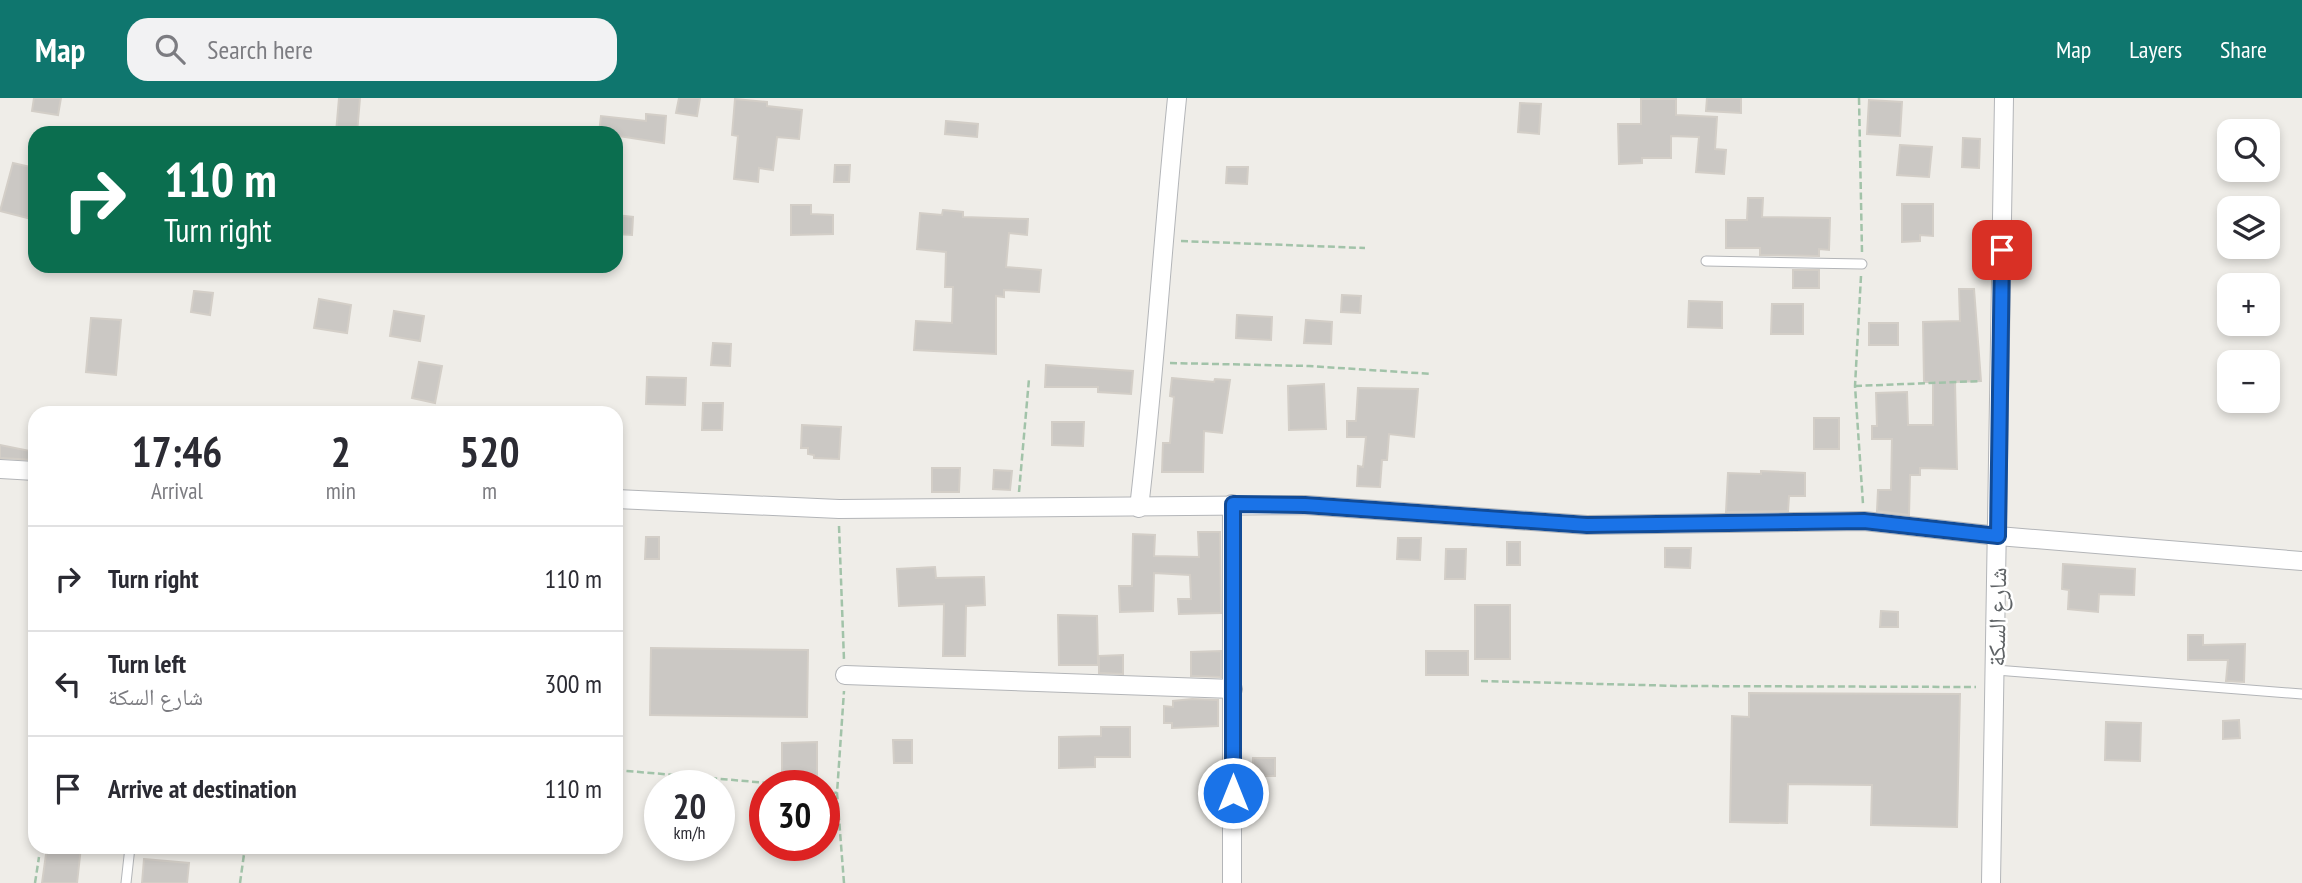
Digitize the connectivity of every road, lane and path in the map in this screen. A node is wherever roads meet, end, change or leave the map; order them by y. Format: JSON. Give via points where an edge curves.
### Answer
{"nodes":[{"id":1,"x":1177,"y":98,"type":"edge"},
{"id":2,"x":1858,"y":98,"type":"edge"},
{"id":3,"x":2004,"y":98,"type":"edge"},
{"id":4,"x":1164,"y":240,"type":"junction"},
{"id":5,"x":1365,"y":248,"type":"dead end"},
{"id":6,"x":1706,"y":261,"type":"dead end"},
{"id":7,"x":1862,"y":264,"type":"junction"},
{"id":8,"x":1156,"y":363,"type":"junction"},
{"id":9,"x":1432,"y":374,"type":"dead end"},
{"id":10,"x":1029,"y":379,"type":"dead end"},
{"id":11,"x":2000,"y":380,"type":"junction"},
{"id":12,"x":1855,"y":386,"type":"junction"},
{"id":13,"x":0,"y":469,"type":"edge"},
{"id":14,"x":28,"y":471,"type":"edge"},
{"id":15,"x":623,"y":499,"type":"edge"},
{"id":16,"x":1233,"y":504,"type":"junction"},
{"id":17,"x":1139,"y":508,"type":"junction"},
{"id":18,"x":839,"y":509,"type":"junction"},
{"id":19,"x":1018,"y":509,"type":"junction"},
{"id":20,"x":1864,"y":521,"type":"junction"},
{"id":21,"x":1998,"y":536,"type":"junction"},
{"id":22,"x":2302,"y":561,"type":"edge"},
{"id":23,"x":845,"y":675,"type":"junction"},
{"id":24,"x":1996,"y":678,"type":"junction"},
{"id":25,"x":1481,"y":681,"type":"dead end"},
{"id":26,"x":1233,"y":689,"type":"junction"},
{"id":27,"x":2302,"y":694,"type":"edge"},
{"id":28,"x":839,"y":770,"type":"edge"},
{"id":29,"x":623,"y":771,"type":"edge"},
{"id":30,"x":749,"y":781,"type":"edge"},
{"id":31,"x":840,"y":832,"type":"edge"},
{"id":32,"x":129,"y":854,"type":"edge"},
{"id":33,"x":244,"y":854,"type":"edge"},
{"id":34,"x":38,"y":857,"type":"dead end"},
{"id":35,"x":35,"y":883,"type":"edge"},
{"id":36,"x":126,"y":883,"type":"edge"},
{"id":37,"x":240,"y":883,"type":"edge"},
{"id":38,"x":844,"y":883,"type":"edge"},
{"id":39,"x":1232,"y":883,"type":"edge"},
{"id":40,"x":1991,"y":883,"type":"edge"}],
"edges":[{"from":1,"to":4,"type":"street"},
{"from":2,"to":7,"type":"path"},
{"from":3,"to":11,"type":"street","name":"شارع السكة"},
{"from":4,"to":5,"type":"path"},
{"from":4,"to":8,"type":"street"},
{"from":6,"to":7,"type":"lane"},
{"from":7,"to":12,"type":"path"},
{"from":8,"to":9,"type":"path"},
{"from":8,"to":17,"type":"street"},
{"from":10,"to":19,"type":"path"},
{"from":11,"to":12,"type":"path"},
{"from":11,"to":21,"type":"street","name":"شارع السكة"},
{"from":12,"to":20,"type":"path"},
{"from":13,"to":14,"type":"street"},
{"from":15,"to":18,"type":"street"},
{"from":16,"to":17,"type":"street"},
{"from":16,"to":20,"type":"street","via":[[1587,525]]},
{"from":16,"to":26,"type":"street"},
{"from":17,"to":19,"type":"street"},
{"from":18,"to":19,"type":"street"},
{"from":18,"to":23,"type":"path"},
{"from":20,"to":21,"type":"street"},
{"from":21,"to":22,"type":"street"},
{"from":21,"to":24,"type":"street","name":"شارع السكة"},
{"from":23,"to":26,"type":"street"},
{"from":23,"to":28,"type":"path"},
{"from":24,"to":25,"type":"path","via":[[1681,686]]},
{"from":24,"to":27,"type":"lane"},
{"from":24,"to":40,"type":"street","name":"شارع السكة"},
{"from":26,"to":39,"type":"street"},
{"from":29,"to":30,"type":"path"},
{"from":31,"to":38,"type":"path"},
{"from":32,"to":36,"type":"lane"},
{"from":33,"to":37,"type":"path"},
{"from":34,"to":35,"type":"path"}]}
